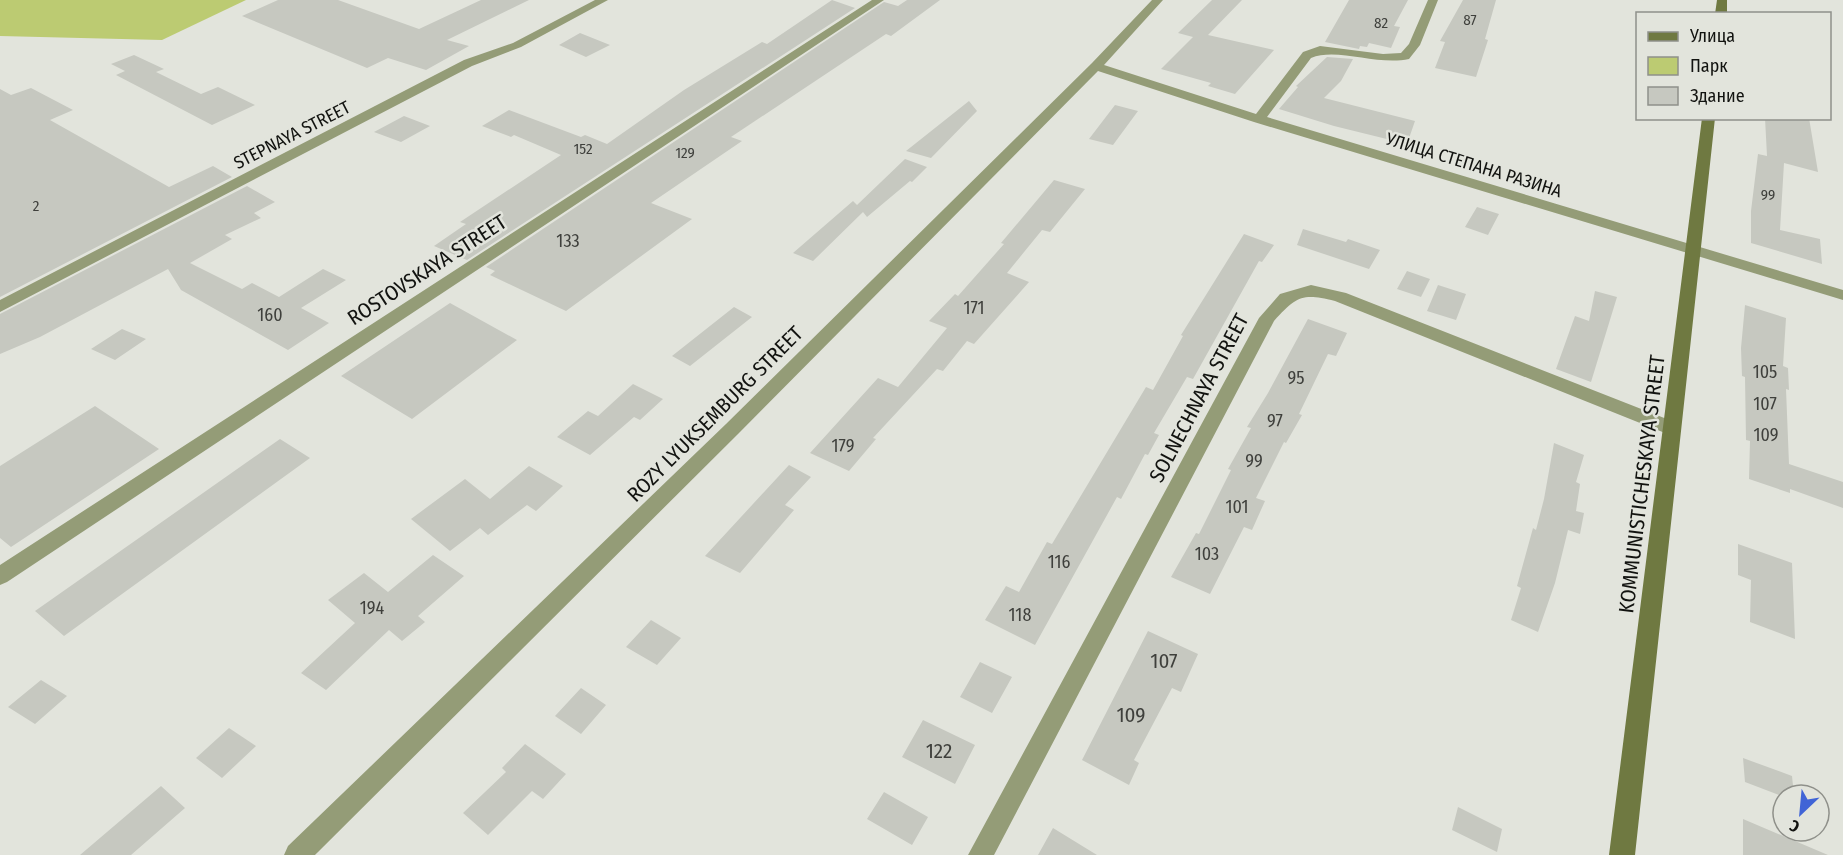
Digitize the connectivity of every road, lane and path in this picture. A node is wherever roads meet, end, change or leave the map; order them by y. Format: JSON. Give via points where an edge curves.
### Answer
{"nodes":[{"id":1,"x":603,"y":0,"type":"edge"},
{"id":2,"x":879,"y":0,"type":"edge"},
{"id":3,"x":1158,"y":0,"type":"edge"},
{"id":4,"x":1433,"y":0,"type":"edge"},
{"id":5,"x":1096,"y":66,"type":"junction"},
{"id":6,"x":1259,"y":119,"type":"junction"},
{"id":7,"x":1709,"y":120,"type":"edge"},
{"id":8,"x":1693,"y":251,"type":"junction"},
{"id":9,"x":1843,"y":295,"type":"edge"},
{"id":10,"x":0,"y":307,"type":"edge"},
{"id":11,"x":1671,"y":428,"type":"junction"},
{"id":12,"x":0,"y":576,"type":"edge"},
{"id":13,"x":297,"y":855,"type":"edge"},
{"id":14,"x":981,"y":855,"type":"edge"},
{"id":15,"x":1622,"y":855,"type":"edge"}],
"edges":[{"from":1,"to":10,"type":"street","name":"STEPNAYA STREET","via":[[518,45],[468,63]]},
{"from":2,"to":12,"type":"street","name":"ROSTOVSKAYA STREET"},
{"from":3,"to":5,"type":"street","name":"ROZY LYUKSEMBURG STREET"},
{"from":4,"to":6,"type":"street","via":[[1414,45],[1405,56],[1383,58],[1320,50],[1307,55]]},
{"from":5,"to":6,"type":"street","name":"УЛИЦА СТЕПАНА РАЗИНА"},
{"from":5,"to":13,"type":"street","name":"ROZY LYUKSEMBURG STREET"},
{"from":6,"to":8,"type":"street","name":"УЛИЦА СТЕПАНА РАЗИНА"},
{"from":7,"to":8,"type":"main road","name":"KOMMUNISTICHESKAYA STREET"},
{"from":8,"to":9,"type":"street","name":"УЛИЦА СТЕПАНА РАЗИНА"},
{"from":8,"to":11,"type":"main road","name":"KOMMUNISTICHESKAYA STREET"},
{"from":11,"to":14,"type":"street","name":"SOLNECHNAYA STREET","via":[[1340,297],[1311,290],[1286,298],[1267,318]]},
{"from":11,"to":15,"type":"main road","name":"KOMMUNISTICHESKAYA STREET"}]}
